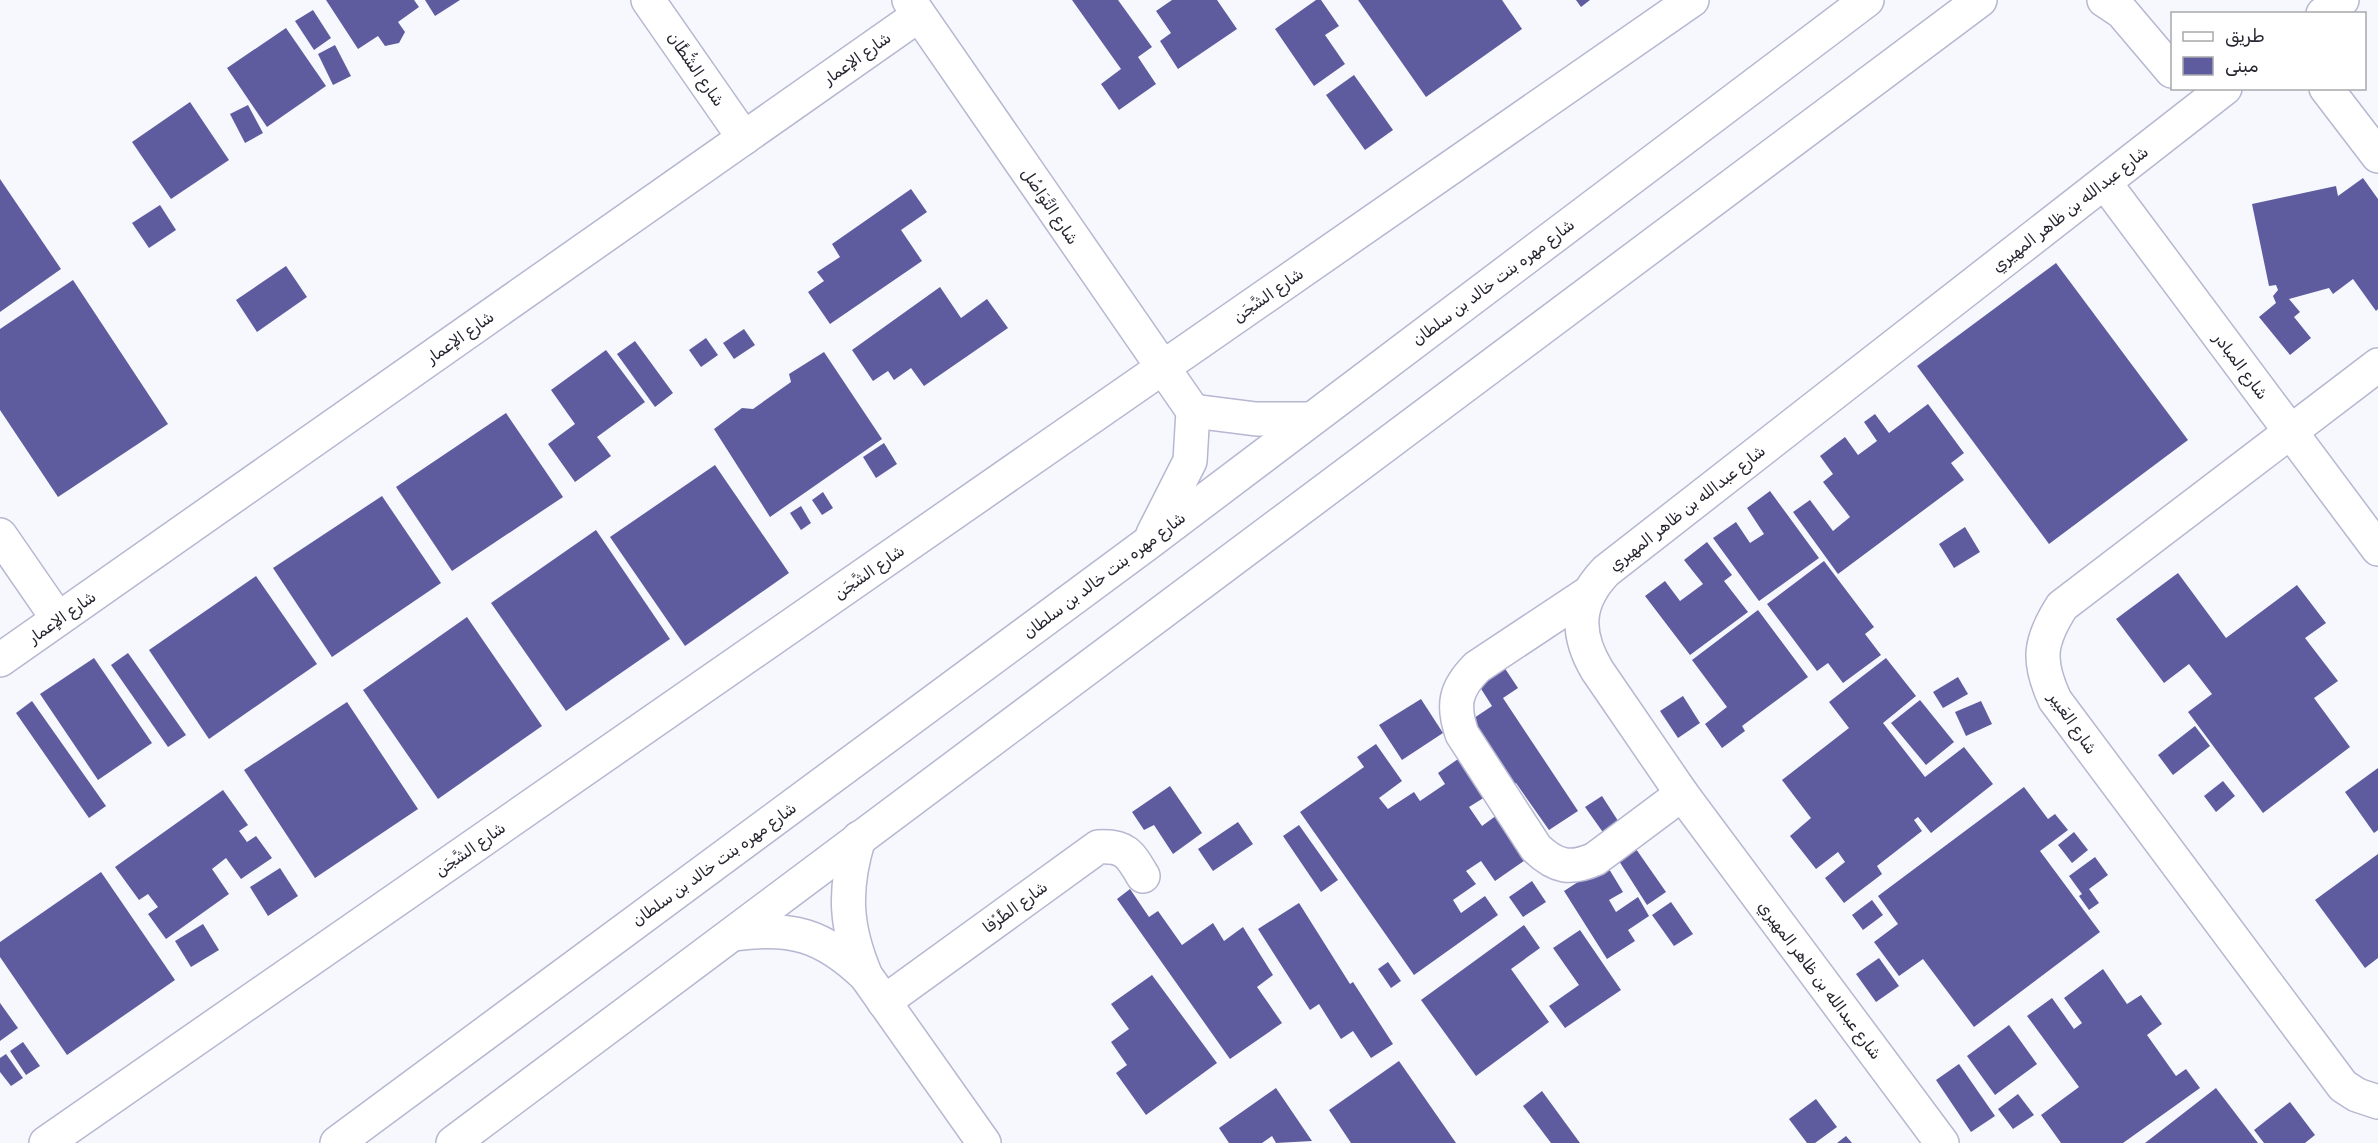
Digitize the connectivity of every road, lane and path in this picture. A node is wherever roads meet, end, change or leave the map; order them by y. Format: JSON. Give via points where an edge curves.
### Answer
{"nodes":[{"id":1,"x":648,"y":0,"type":"edge"},
{"id":2,"x":1692,"y":0,"type":"edge"},
{"id":3,"x":1867,"y":0,"type":"edge"},
{"id":4,"x":1980,"y":0,"type":"edge"},
{"id":5,"x":2342,"y":0,"type":"edge"},
{"id":6,"x":2115,"y":4,"type":"edge"},
{"id":7,"x":914,"y":7,"type":"edge"},
{"id":8,"x":2327,"y":12,"type":"edge"},
{"id":9,"x":2171,"y":70,"type":"edge"},
{"id":10,"x":2328,"y":90,"type":"edge"},
{"id":11,"x":2205,"y":94,"type":"edge"},
{"id":12,"x":744,"y":138,"type":"junction"},
{"id":13,"x":2378,"y":156,"type":"edge"},
{"id":14,"x":2104,"y":183,"type":"junction"},
{"id":15,"x":2378,"y":365,"type":"edge"},
{"id":16,"x":1162,"y":369,"type":"junction"},
{"id":17,"x":1193,"y":411,"type":"junction"},
{"id":18,"x":1311,"y":419,"type":"junction"},
{"id":19,"x":2290,"y":431,"type":"junction"},
{"id":20,"x":0,"y":535,"type":"edge"},
{"id":21,"x":1148,"y":543,"type":"junction"},
{"id":22,"x":2378,"y":549,"type":"edge"},
{"id":23,"x":1590,"y":592,"type":"junction"},
{"id":24,"x":58,"y":619,"type":"junction"},
{"id":25,"x":0,"y":660,"type":"edge"},
{"id":26,"x":1682,"y":794,"type":"junction"},
{"id":27,"x":859,"y":838,"type":"junction"},
{"id":28,"x":1143,"y":876,"type":"dead end"},
{"id":29,"x":734,"y":934,"type":"junction"},
{"id":30,"x":875,"y":989,"type":"junction"},
{"id":31,"x":2378,"y":1102,"type":"edge"},
{"id":32,"x":46,"y":1143,"type":"edge"},
{"id":33,"x":337,"y":1143,"type":"edge"},
{"id":34,"x":453,"y":1143,"type":"edge"},
{"id":35,"x":984,"y":1143,"type":"edge"},
{"id":36,"x":1942,"y":1143,"type":"edge"}],
"edges":[{"from":1,"to":12,"type":"street","name":"شارع الشُّطَّان"},
{"from":2,"to":16,"type":"street","name":"شارع الشَّجَن"},
{"from":3,"to":18,"type":"street","name":"شارع مهره بنت خالد بن سلطان"},
{"from":4,"to":27,"type":"street"},
{"from":5,"to":8,"type":"street"},
{"from":6,"to":9,"type":"street"},
{"from":7,"to":12,"type":"street","name":"شارع الإعمار"},
{"from":7,"to":16,"type":"street","name":"شارع التَّوَاصُل"},
{"from":10,"to":13,"type":"street"},
{"from":11,"to":14,"type":"street","name":"شارع عبدالله بن ظاهر المهيري"},
{"from":12,"to":24,"type":"street","name":"شارع الإعمار"},
{"from":14,"to":19,"type":"street","name":"شارع المبادر"},
{"from":14,"to":23,"type":"street","name":"شارع عبدالله بن ظاهر المهيري","via":[[1606,571]]},
{"from":15,"to":19,"type":"street","name":"شارع العَبِير"},
{"from":16,"to":17,"type":"street","name":"شارع التَّوَاصُل"},
{"from":16,"to":32,"type":"street","name":"شارع الشَّجَن"},
{"from":17,"to":18,"type":"street","via":[[1256,419]]},
{"from":17,"to":21,"type":"street","via":[[1190,460]]},
{"from":18,"to":21,"type":"street","name":"شارع مهره بنت خالد بن سلطان"},
{"from":19,"to":22,"type":"street","name":"شارع المبادر"},
{"from":19,"to":31,"type":"street","name":"شارع العَبِير","via":[[2062,606],[2044,643],[2044,677],[2055,700],[2343,1086]]},
{"from":20,"to":24,"type":"street"},
{"from":21,"to":33,"type":"street","name":"شارع مهره بنت خالد بن سلطان"},
{"from":23,"to":26,"type":"street","name":"شارع عبدالله بن ظاهر المهيري","via":[[1582,617],[1587,654]]},
{"from":23,"to":26,"type":"street","via":[[1476,667],[1463,680],[1456,698],[1462,734],[1536,848],[1549,860],[1564,866],[1595,859]]},
{"from":24,"to":25,"type":"street","name":"شارع الإعمار"},
{"from":26,"to":36,"type":"street","name":"شارع عبدالله بن ظاهر المهيري"},
{"from":27,"to":29,"type":"street"},
{"from":27,"to":30,"type":"street","via":[[850,865],[849,922],[855,950]]},
{"from":28,"to":30,"type":"street","name":"شارع الطَّرْفا","via":[[1127,852],[1113,846],[1098,847]]},
{"from":29,"to":30,"type":"street","via":[[792,932],[820,941],[845,956]]},
{"from":29,"to":34,"type":"street"},
{"from":30,"to":35,"type":"street"}]}
